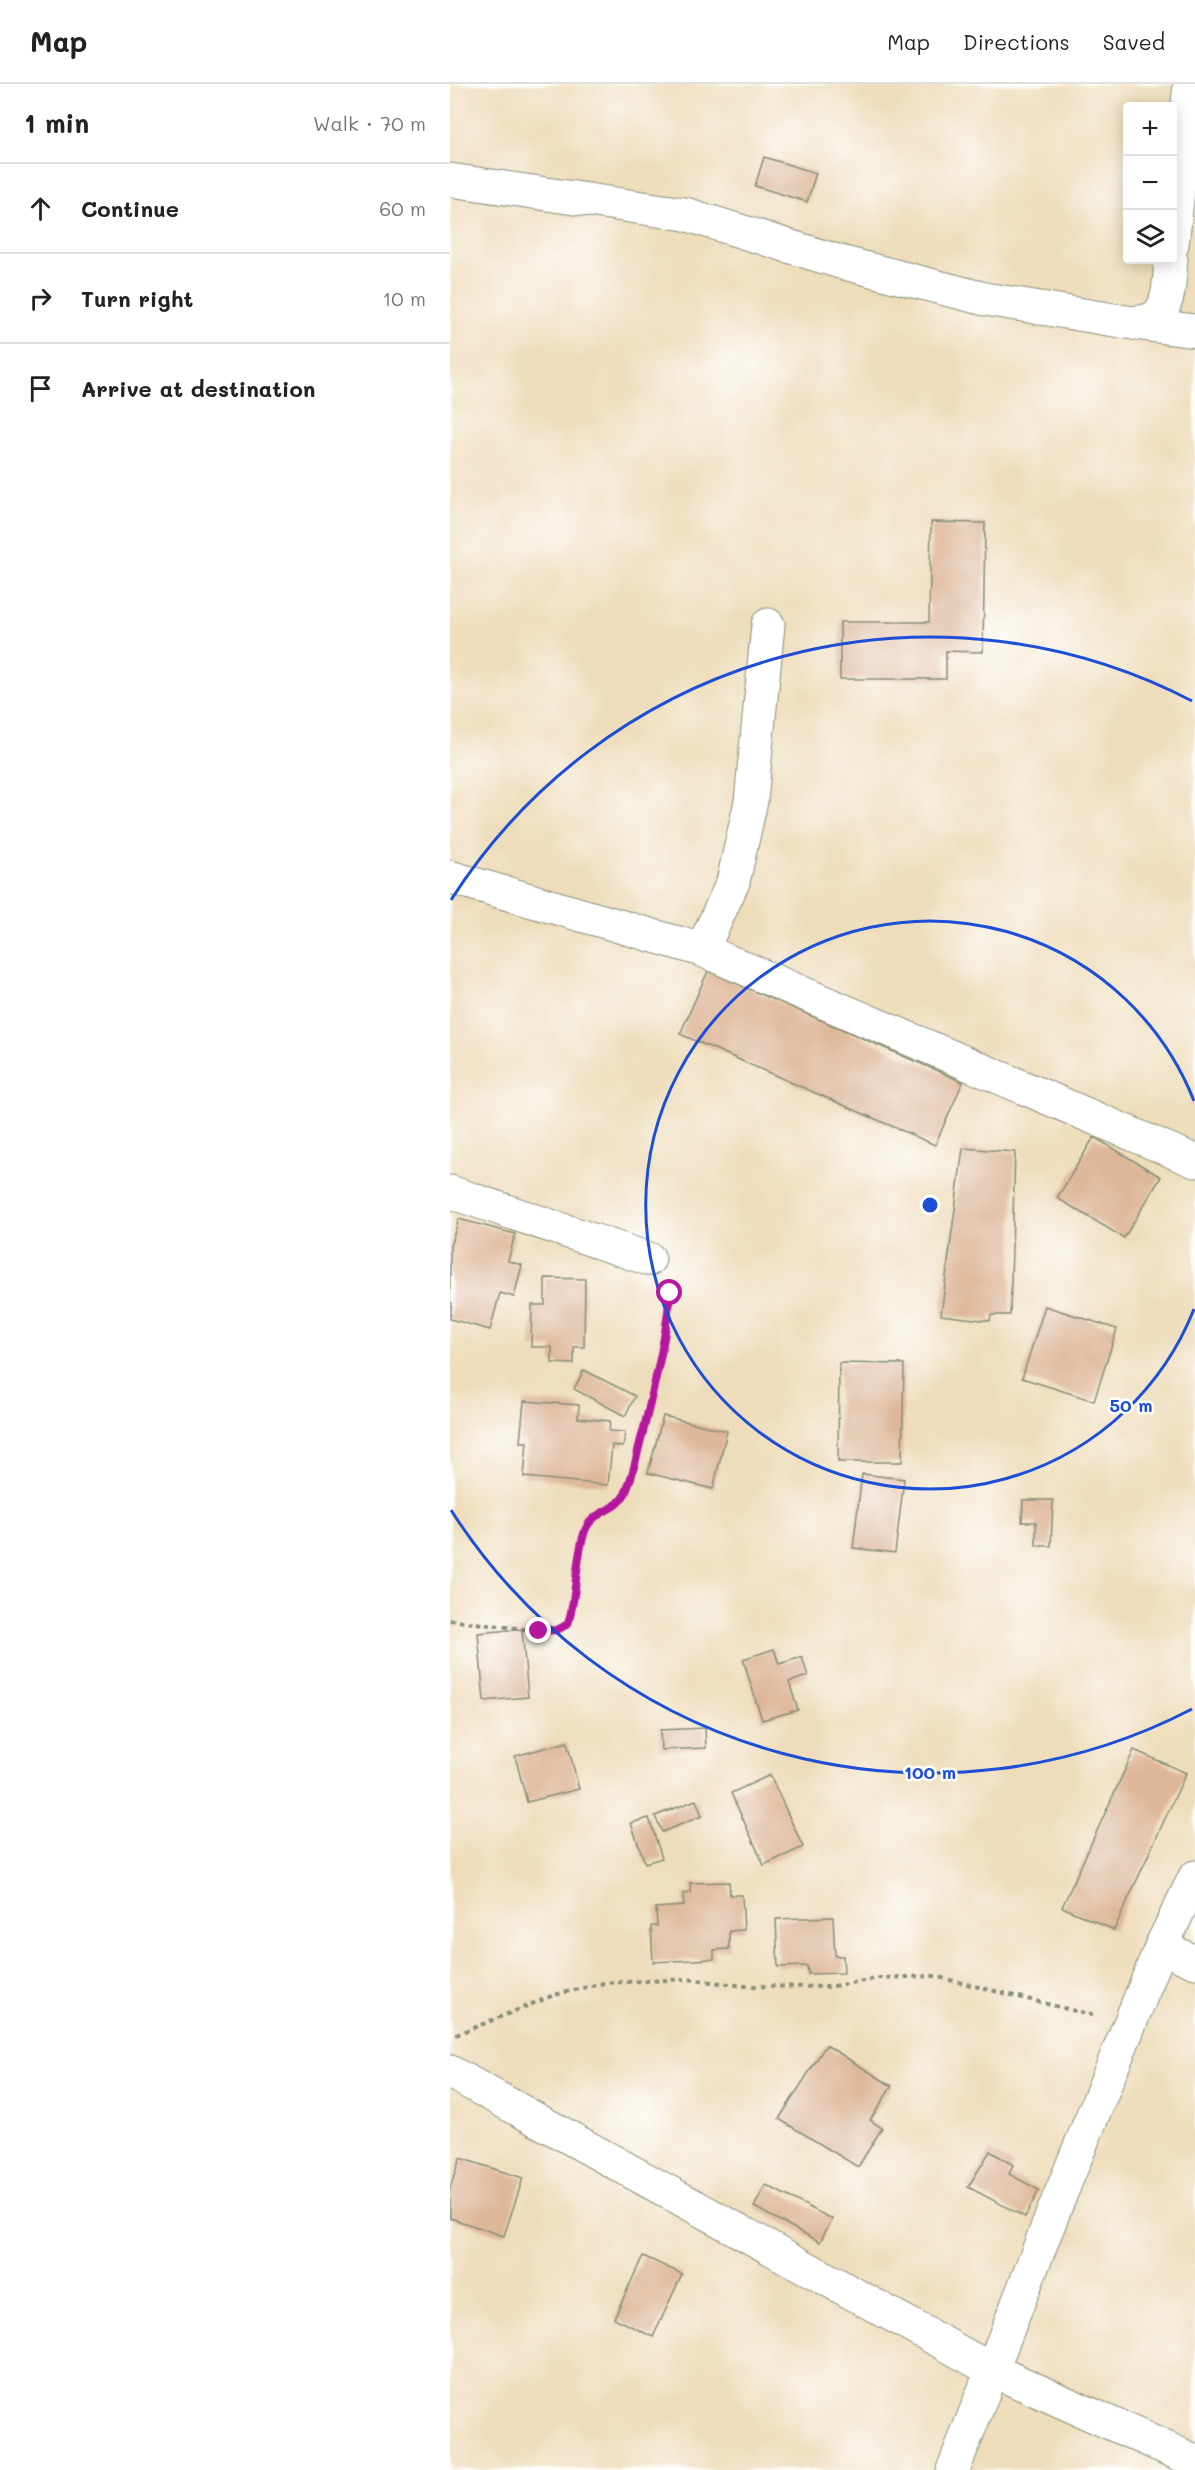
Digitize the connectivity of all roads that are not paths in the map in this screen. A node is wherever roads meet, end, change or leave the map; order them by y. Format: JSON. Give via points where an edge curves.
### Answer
{"nodes":[{"id":1,"x":1190,"y":84,"type":"edge"},
{"id":2,"x":450,"y":180,"type":"edge"},
{"id":3,"x":1177,"y":210,"type":"edge"},
{"id":4,"x":1171,"y":264,"type":"edge"},
{"id":5,"x":1132,"y":323,"type":"junction"},
{"id":6,"x":1195,"y":331,"type":"edge"},
{"id":7,"x":768,"y":625,"type":"dead end"},
{"id":8,"x":450,"y":878,"type":"edge"},
{"id":9,"x":702,"y":950,"type":"junction"},
{"id":10,"x":1195,"y":1161,"type":"edge"},
{"id":11,"x":450,"y":1191,"type":"edge"},
{"id":12,"x":649,"y":1259,"type":"road end"},
{"id":13,"x":1195,"y":1877,"type":"edge"},
{"id":14,"x":1161,"y":1947,"type":"junction"},
{"id":15,"x":1195,"y":1962,"type":"edge"},
{"id":16,"x":450,"y":2072,"type":"edge"},
{"id":17,"x":994,"y":2370,"type":"junction"},
{"id":18,"x":1195,"y":2461,"type":"edge"},
{"id":19,"x":953,"y":2470,"type":"edge"}],
"edges":[{"from":1,"to":3,"type":"street"},
{"from":2,"to":5,"type":"street","via":[[685,214],[840,262],[984,298]]},
{"from":4,"to":5,"type":"street","via":[[1163,309],[1152,319]]},
{"from":5,"to":6,"type":"street"},
{"from":7,"to":9,"type":"street","via":[[751,801],[733,882]]},
{"from":8,"to":9,"type":"street"},
{"from":9,"to":10,"type":"street"},
{"from":11,"to":12,"type":"street"},
{"from":13,"to":14,"type":"street"},
{"from":14,"to":15,"type":"street"},
{"from":14,"to":17,"type":"street"},
{"from":16,"to":17,"type":"street"},
{"from":17,"to":18,"type":"street"},
{"from":17,"to":19,"type":"street"}]}
